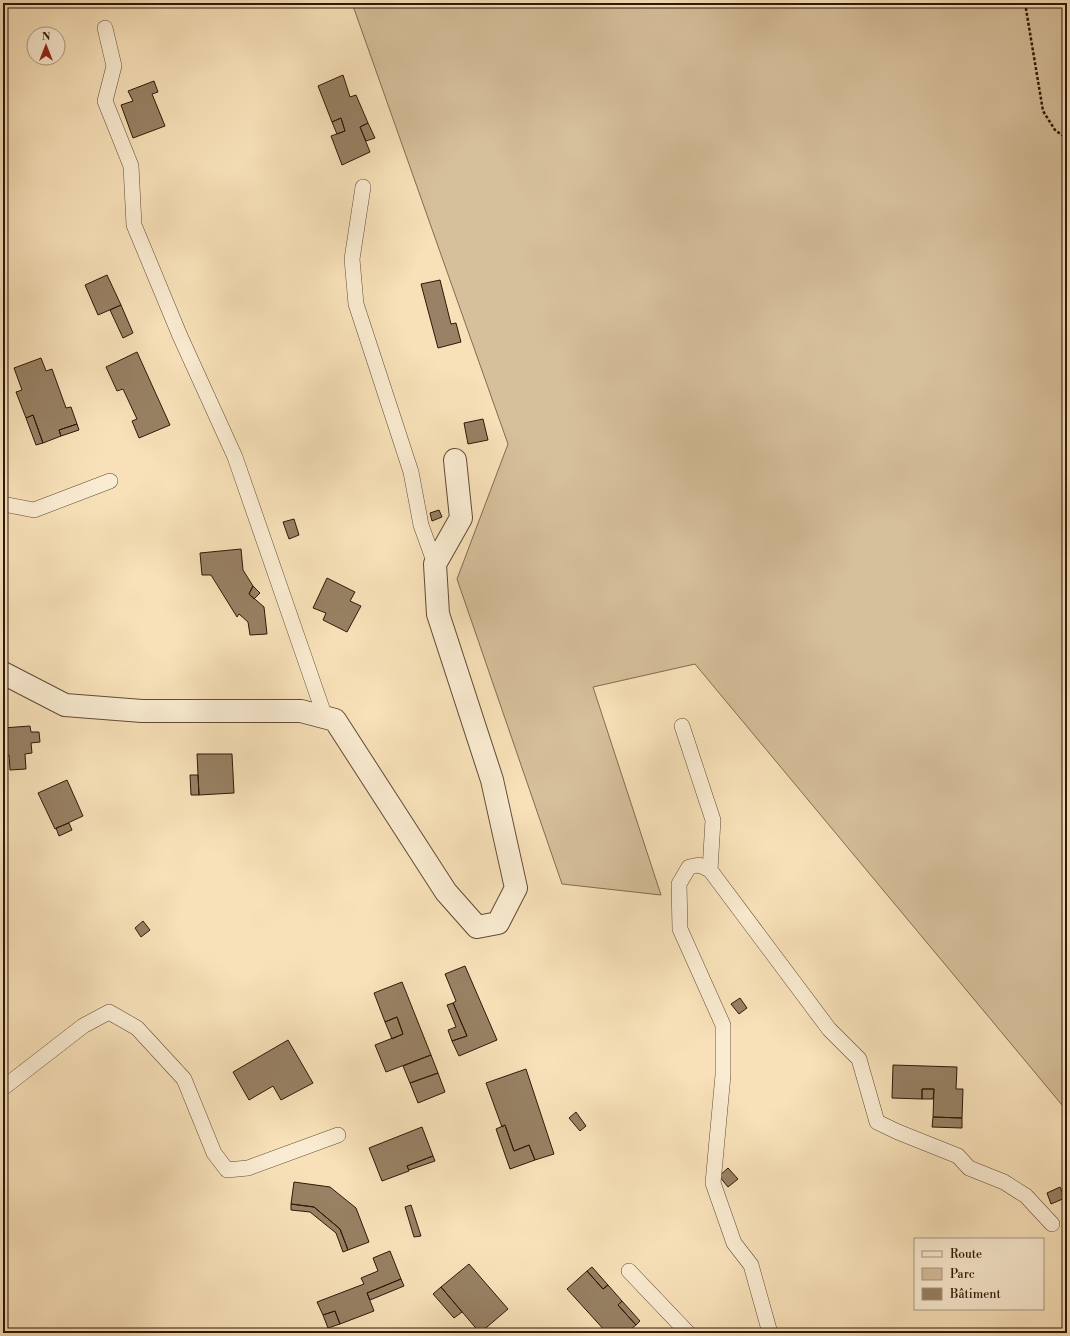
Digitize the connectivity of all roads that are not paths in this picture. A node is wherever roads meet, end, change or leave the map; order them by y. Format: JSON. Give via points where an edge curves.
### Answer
{"nodes":[{"id":1,"x":105,"y":28,"type":"dead end"},
{"id":2,"x":363,"y":187,"type":"dead end"},
{"id":3,"x":455,"y":460,"type":"dead end"},
{"id":4,"x":110,"y":481,"type":"dead end"},
{"id":5,"x":3,"y":504,"type":"edge"},
{"id":6,"x":435,"y":564,"type":"junction"},
{"id":7,"x":3,"y":673,"type":"edge"},
{"id":8,"x":325,"y":717,"type":"junction"},
{"id":9,"x":682,"y":726,"type":"dead end"},
{"id":10,"x":710,"y":870,"type":"junction"},
{"id":11,"x":3,"y":1088,"type":"edge"},
{"id":12,"x":338,"y":1135,"type":"dead end"},
{"id":13,"x":1052,"y":1224,"type":"dead end"},
{"id":14,"x":629,"y":1270,"type":"dead end"},
{"id":15,"x":688,"y":1333,"type":"edge"},
{"id":16,"x":770,"y":1333,"type":"edge"}],
"edges":[{"from":1,"to":8,"type":"lane","via":[[114,66],[105,101],[131,166],[134,225],[234,457]]},
{"from":2,"to":6,"type":"lane","via":[[352,260],[356,304],[411,472],[421,525]]},
{"from":3,"to":6,"type":"street","via":[[461,518]]},
{"from":4,"to":5,"type":"lane","via":[[34,510]]},
{"from":6,"to":8,"type":"street","via":[[438,614],[492,780],[516,888],[498,923],[477,927],[446,892],[335,720]]},
{"from":7,"to":8,"type":"street","via":[[65,705],[142,711],[301,711]]},
{"from":9,"to":10,"type":"lane","via":[[713,820]]},
{"from":10,"to":13,"type":"lane","via":[[829,1029],[859,1058],[877,1122],[958,1156],[969,1168],[1004,1182],[1026,1196]]},
{"from":10,"to":16,"type":"lane","via":[[699,865],[689,867],[679,884],[680,928],[723,1026],[723,1075],[713,1183],[734,1243],[751,1265]]},
{"from":11,"to":12,"type":"lane","via":[[83,1026],[109,1012],[137,1028],[184,1079],[214,1153],[227,1170],[248,1168]]},
{"from":14,"to":15,"type":"lane"}]}
